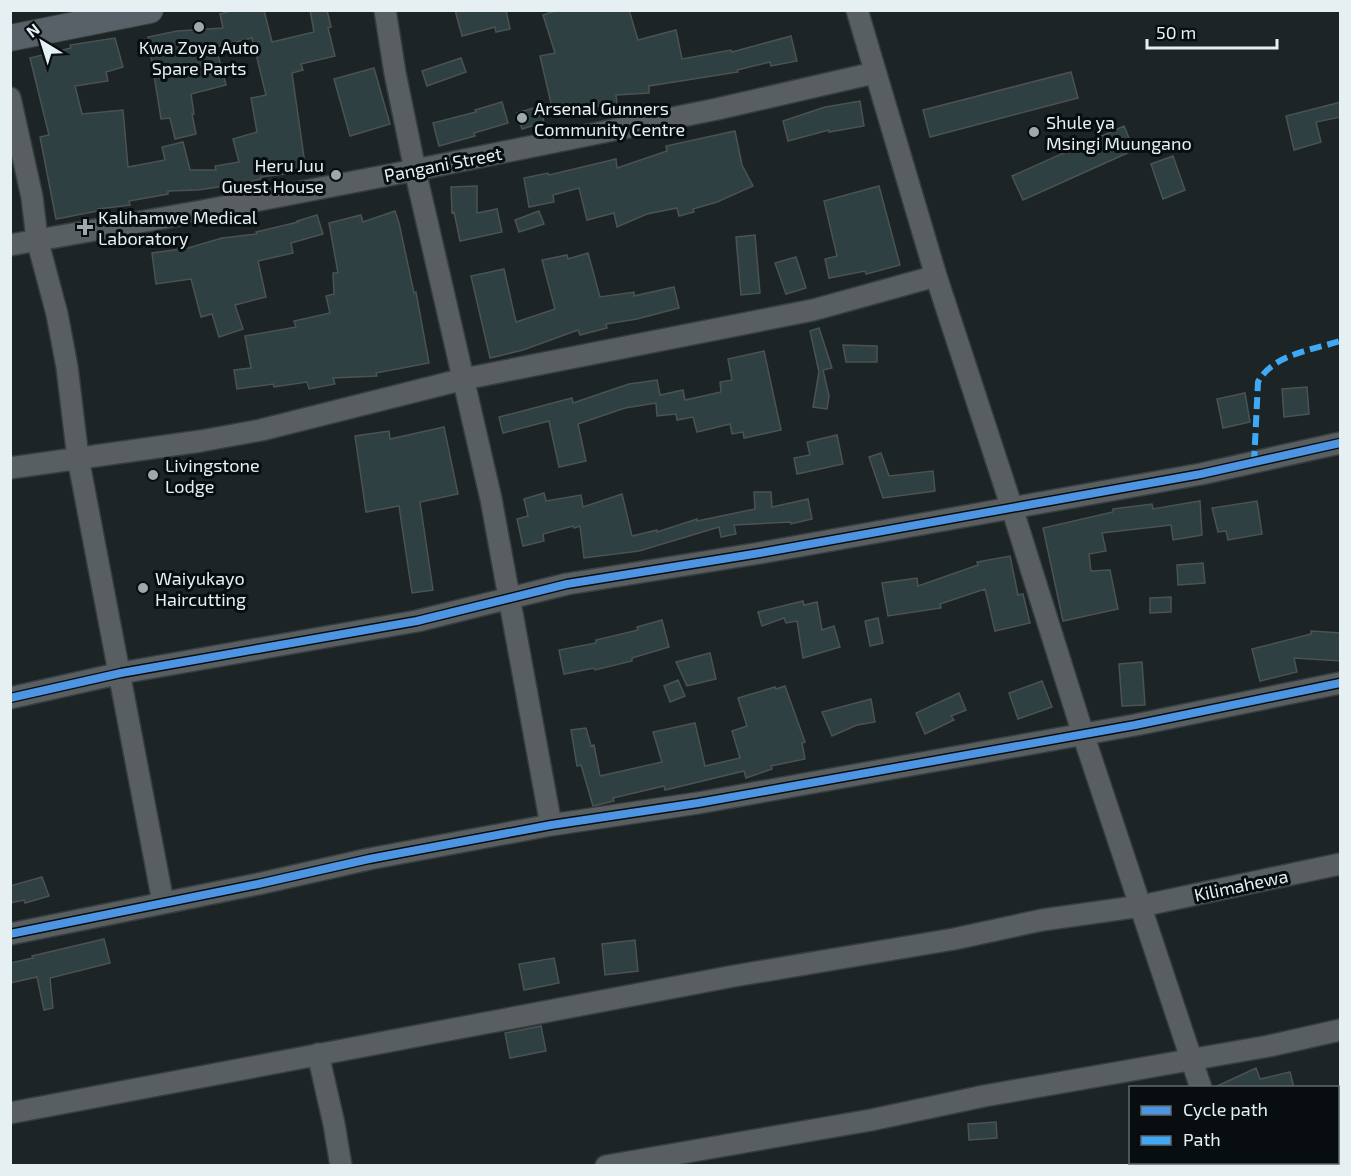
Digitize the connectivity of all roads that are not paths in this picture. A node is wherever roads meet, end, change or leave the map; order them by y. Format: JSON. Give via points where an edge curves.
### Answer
{"nodes":[{"id":1,"x":150,"y":10,"type":"edge"},
{"id":2,"x":385,"y":10,"type":"edge"},
{"id":3,"x":857,"y":10,"type":"edge"},
{"id":4,"x":10,"y":38,"type":"edge"},
{"id":5,"x":874,"y":73,"type":"junction"},
{"id":6,"x":10,"y":98,"type":"edge"},
{"id":7,"x":415,"y":170,"type":"junction"},
{"id":8,"x":37,"y":239,"type":"junction"},
{"id":9,"x":10,"y":245,"type":"edge"},
{"id":10,"x":936,"y":276,"type":"junction"},
{"id":11,"x":464,"y":379,"type":"junction"},
{"id":12,"x":1341,"y":442,"type":"edge"},
{"id":13,"x":78,"y":458,"type":"junction"},
{"id":14,"x":10,"y":468,"type":"edge"},
{"id":15,"x":1012,"y":508,"type":"junction"},
{"id":16,"x":509,"y":599,"type":"junction"},
{"id":17,"x":121,"y":673,"type":"junction"},
{"id":18,"x":1341,"y":683,"type":"edge"},
{"id":19,"x":10,"y":698,"type":"edge"},
{"id":20,"x":1083,"y":734,"type":"junction"},
{"id":21,"x":551,"y":825,"type":"junction"},
{"id":22,"x":1341,"y":864,"type":"edge"},
{"id":23,"x":163,"y":902,"type":"junction"},
{"id":24,"x":1141,"y":906,"type":"junction"},
{"id":25,"x":10,"y":934,"type":"edge"},
{"id":26,"x":1341,"y":1030,"type":"edge"},
{"id":27,"x":318,"y":1054,"type":"junction"},
{"id":28,"x":1191,"y":1058,"type":"junction"},
{"id":29,"x":1200,"y":1086,"type":"edge"},
{"id":30,"x":10,"y":1113,"type":"edge"},
{"id":31,"x":341,"y":1166,"type":"edge"},
{"id":32,"x":606,"y":1166,"type":"edge"}],
"edges":[{"from":1,"to":4,"type":"main road"},
{"from":2,"to":7,"type":"street"},
{"from":3,"to":5,"type":"street"},
{"from":5,"to":7,"type":"street","name":"Pangani Street"},
{"from":5,"to":10,"type":"street"},
{"from":6,"to":8,"type":"street","via":[[32,196]]},
{"from":7,"to":8,"type":"street","name":"Pangani Street"},
{"from":7,"to":11,"type":"street"},
{"from":8,"to":9,"type":"street","name":"Pangani Street"},
{"from":8,"to":13,"type":"street","via":[[67,367]]},
{"from":10,"to":11,"type":"street","via":[[813,310]]},
{"from":10,"to":15,"type":"street"},
{"from":11,"to":13,"type":"street","via":[[261,430]]},
{"from":11,"to":16,"type":"street"},
{"from":12,"to":15,"type":"street","via":[[1201,474]]},
{"from":13,"to":14,"type":"street"},
{"from":13,"to":17,"type":"street"},
{"from":15,"to":16,"type":"street","via":[[567,584]]},
{"from":15,"to":20,"type":"street"},
{"from":16,"to":17,"type":"street","via":[[417,621]]},
{"from":16,"to":21,"type":"street"},
{"from":17,"to":19,"type":"street"},
{"from":17,"to":23,"type":"street"},
{"from":18,"to":20,"type":"street"},
{"from":20,"to":21,"type":"street","via":[[698,803]]},
{"from":20,"to":24,"type":"street"},
{"from":21,"to":23,"type":"street"},
{"from":22,"to":24,"type":"street","name":"Kilimahewa"},
{"from":23,"to":25,"type":"street"},
{"from":24,"to":27,"type":"street","name":"Kilimahewa","via":[[1042,920]]},
{"from":24,"to":28,"type":"street"},
{"from":26,"to":28,"type":"street"},
{"from":27,"to":30,"type":"street","name":"Kilimahewa"},
{"from":27,"to":31,"type":"street"},
{"from":28,"to":29,"type":"street"},
{"from":28,"to":32,"type":"street"}]}
